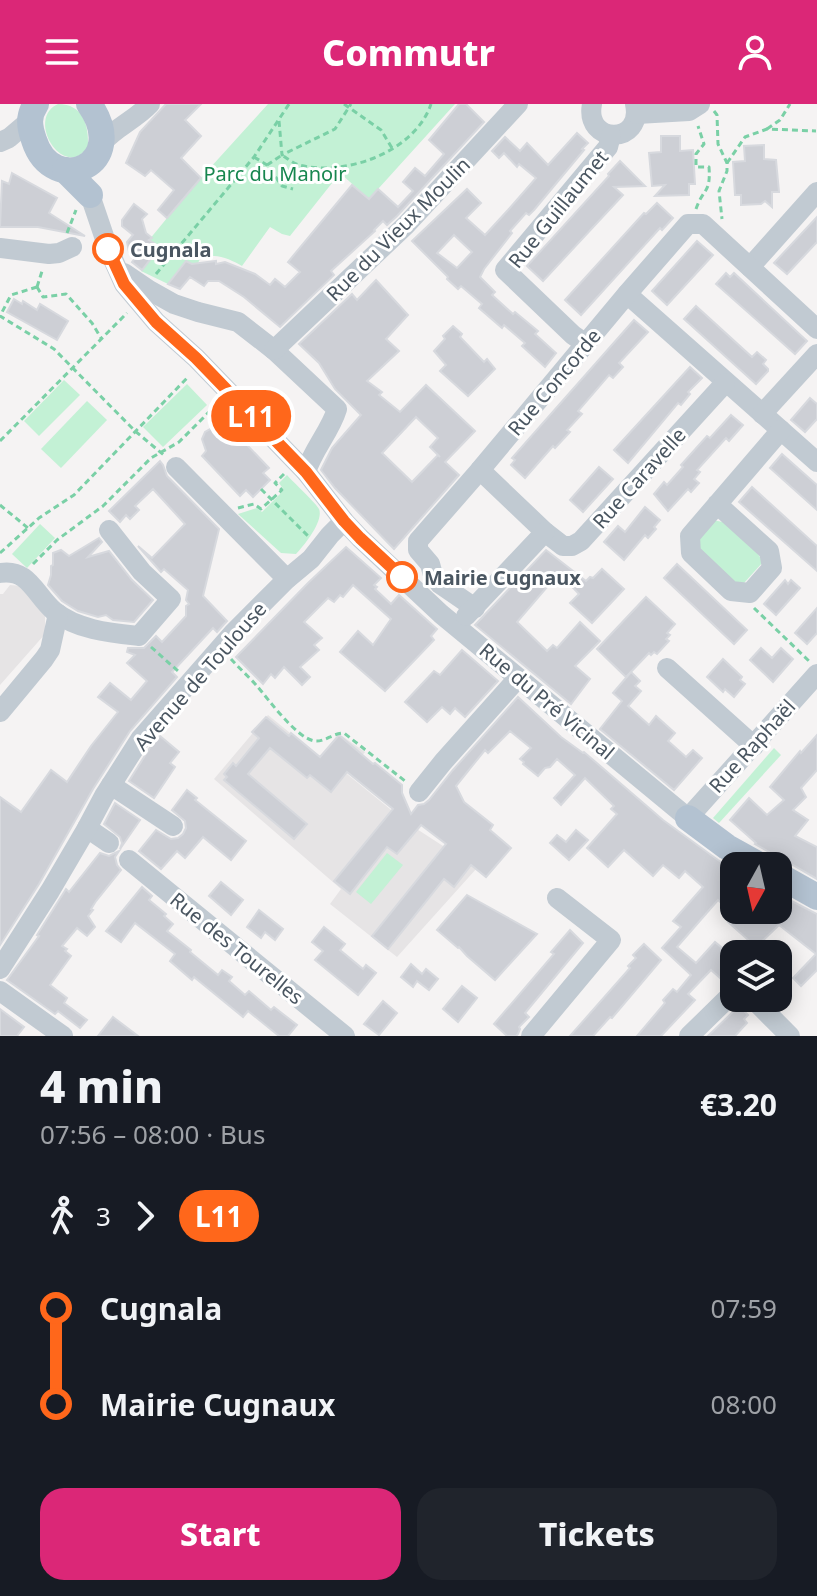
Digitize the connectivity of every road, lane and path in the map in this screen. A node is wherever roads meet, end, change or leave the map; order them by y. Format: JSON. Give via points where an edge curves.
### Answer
{"nodes":[{"id":1,"x":289,"y":104,"type":"edge"},
{"id":2,"x":344,"y":104,"type":"edge"},
{"id":3,"x":431,"y":104,"type":"edge"},
{"id":4,"x":518,"y":104,"type":"edge"},
{"id":5,"x":592,"y":104,"type":"edge"},
{"id":6,"x":790,"y":104,"type":"edge"},
{"id":7,"x":350,"y":106,"type":"edge"},
{"id":8,"x":700,"y":106,"type":"edge"},
{"id":9,"x":92,"y":107,"type":"edge"},
{"id":10,"x":33,"y":109,"type":"edge"},
{"id":11,"x":146,"y":109,"type":"edge"},
{"id":12,"x":636,"y":109,"type":"edge"},
{"id":13,"x":279,"y":121,"type":"junction"},
{"id":14,"x":767,"y":129,"type":"junction"},
{"id":15,"x":816,"y":131,"type":"edge"},
{"id":16,"x":611,"y":135,"type":"junction"},
{"id":17,"x":4,"y":140,"type":"edge"},
{"id":18,"x":392,"y":148,"type":"junction"},
{"id":19,"x":38,"y":152,"type":"junction"},
{"id":20,"x":98,"y":152,"type":"junction"},
{"id":21,"x":282,"y":155,"type":"junction"},
{"id":22,"x":254,"y":157,"type":"junction"},
{"id":23,"x":727,"y":163,"type":"junction"},
{"id":24,"x":267,"y":165,"type":"junction"},
{"id":25,"x":65,"y":170,"type":"junction"},
{"id":26,"x":293,"y":189,"type":"dead end"},
{"id":27,"x":817,"y":192,"type":"edge"},
{"id":28,"x":85,"y":198,"type":"junction"},
{"id":29,"x":695,"y":213,"type":"dead end"},
{"id":30,"x":724,"y":243,"type":"junction"},
{"id":31,"x":72,"y":247,"type":"dead end"},
{"id":32,"x":0,"y":248,"type":"edge"},
{"id":33,"x":49,"y":254,"type":"junction"},
{"id":34,"x":116,"y":267,"type":"junction"},
{"id":35,"x":750,"y":267,"type":"junction"},
{"id":36,"x":149,"y":290,"type":"junction"},
{"id":37,"x":627,"y":294,"type":"junction"},
{"id":38,"x":129,"y":310,"type":"dead end"},
{"id":39,"x":817,"y":329,"type":"edge"},
{"id":40,"x":101,"y":338,"type":"junction"},
{"id":41,"x":586,"y":344,"type":"junction"},
{"id":42,"x":274,"y":350,"type":"junction"},
{"id":43,"x":817,"y":354,"type":"edge"},
{"id":44,"x":72,"y":368,"type":"junction"},
{"id":45,"x":188,"y":377,"type":"dead end"},
{"id":46,"x":725,"y":383,"type":"junction"},
{"id":47,"x":228,"y":393,"type":"junction"},
{"id":48,"x":762,"y":414,"type":"junction"},
{"id":49,"x":781,"y":430,"type":"junction"},
{"id":50,"x":135,"y":431,"type":"junction"},
{"id":51,"x":0,"y":441,"type":"edge"},
{"id":52,"x":168,"y":460,"type":"junction"},
{"id":53,"x":817,"y":462,"type":"edge"},
{"id":54,"x":301,"y":467,"type":"junction"},
{"id":55,"x":480,"y":470,"type":"junction"},
{"id":56,"x":261,"y":489,"type":"dead end"},
{"id":57,"x":272,"y":500,"type":"junction"},
{"id":58,"x":717,"y":504,"type":"junction"},
{"id":59,"x":0,"y":505,"type":"edge"},
{"id":60,"x":229,"y":522,"type":"junction"},
{"id":61,"x":28,"y":528,"type":"junction"},
{"id":62,"x":337,"y":528,"type":"junction"},
{"id":63,"x":109,"y":530,"type":"dead end"},
{"id":64,"x":545,"y":532,"type":"junction"},
{"id":65,"x":0,"y":553,"type":"edge"},
{"id":66,"x":0,"y":573,"type":"edge"},
{"id":67,"x":24,"y":576,"type":"junction"},
{"id":68,"x":287,"y":579,"type":"junction"},
{"id":69,"x":738,"y":592,"type":"junction"},
{"id":70,"x":475,"y":608,"type":"junction"},
{"id":71,"x":58,"y":614,"type":"junction"},
{"id":72,"x":456,"y":626,"type":"junction"},
{"id":73,"x":139,"y":636,"type":"junction"},
{"id":74,"x":219,"y":648,"type":"junction"},
{"id":75,"x":667,"y":668,"type":"dead end"},
{"id":76,"x":817,"y":672,"type":"edge"},
{"id":77,"x":518,"y":678,"type":"junction"},
{"id":78,"x":190,"y":681,"type":"junction"},
{"id":79,"x":0,"y":712,"type":"edge"},
{"id":80,"x":754,"y":746,"type":"junction"},
{"id":81,"x":111,"y":785,"type":"junction"},
{"id":82,"x":419,"y":792,"type":"joint"},
{"id":83,"x":688,"y":818,"type":"junction"},
{"id":84,"x":173,"y":826,"type":"dead end"},
{"id":85,"x":87,"y":828,"type":"junction"},
{"id":86,"x":109,"y":843,"type":"dead end"},
{"id":87,"x":736,"y":852,"type":"edge"},
{"id":88,"x":129,"y":860,"type":"dead end"},
{"id":89,"x":792,"y":883,"type":"edge"},
{"id":90,"x":817,"y":897,"type":"edge"},
{"id":91,"x":557,"y":898,"type":"dead end"},
{"id":92,"x":0,"y":969,"type":"edge"},
{"id":93,"x":0,"y":991,"type":"edge"},
{"id":94,"x":720,"y":1006,"type":"edge"},
{"id":95,"x":766,"y":1012,"type":"edge"},
{"id":96,"x":63,"y":1036,"type":"edge"},
{"id":97,"x":345,"y":1036,"type":"edge"},
{"id":98,"x":531,"y":1036,"type":"edge"},
{"id":99,"x":689,"y":1036,"type":"edge"},
{"id":100,"x":790,"y":1036,"type":"edge"}],
"edges":[{"from":1,"to":13,"type":"path"},
{"from":2,"to":7,"type":"path"},
{"from":3,"to":18,"type":"path","via":[[420,125]]},
{"from":4,"to":42,"type":"street","name":"Rue du Vieux Moulin","via":[[406,225]]},
{"from":5,"to":16,"type":"street","via":[[597,128]]},
{"from":6,"to":14,"type":"path"},
{"from":7,"to":18,"type":"path","via":[[381,130]]},
{"from":7,"to":21,"type":"path","via":[[335,129]]},
{"from":8,"to":12,"type":"street","via":[[674,113]]},
{"from":8,"to":23,"type":"path","via":[[717,115],[718,144]]},
{"from":8,"to":29,"type":"path","via":[[704,144],[696,154],[696,167],[709,167],[710,185]]},
{"from":9,"to":11,"type":"street","via":[[115,114]]},
{"from":9,"to":20,"type":"main road","via":[[101,133]]},
{"from":10,"to":17,"type":"street"},
{"from":10,"to":19,"type":"main road"},
{"from":11,"to":20,"type":"street","via":[[113,131]]},
{"from":12,"to":16,"type":"street","via":[[631,128]]},
{"from":13,"to":21,"type":"path"},
{"from":13,"to":22,"type":"path"},
{"from":14,"to":15,"type":"path"},
{"from":14,"to":23,"type":"path","via":[[745,137]]},
{"from":16,"to":41,"type":"street","name":"Rue Guillaumet","via":[[608,147],[505,270]]},
{"from":17,"to":19,"type":"street"},
{"from":18,"to":21,"type":"path","via":[[345,166],[296,164]]},
{"from":19,"to":25,"type":"main road"},
{"from":20,"to":25,"type":"main road","via":[[80,168]]},
{"from":20,"to":28,"type":"main road"},
{"from":21,"to":24,"type":"path"},
{"from":22,"to":24,"type":"path"},
{"from":22,"to":36,"type":"path","via":[[154,276]]},
{"from":23,"to":30,"type":"path","via":[[719,191]]},
{"from":24,"to":26,"type":"path","via":[[282,186]]},
{"from":25,"to":28,"type":"main road"},
{"from":27,"to":35,"type":"street"},
{"from":28,"to":33,"type":"path","via":[[65,237]]},
{"from":28,"to":34,"type":"street","name":"Rue du Pré Vicinal"},
{"from":30,"to":35,"type":"street","name":"Rue Concorde"},
{"from":30,"to":37,"type":"street","name":"Rue Concorde","via":[[703,224],[688,224]]},
{"from":31,"to":33,"type":"street"},
{"from":32,"to":33,"type":"street"},
{"from":34,"to":36,"type":"street"},
{"from":34,"to":47,"type":"street","name":"Rue du Pré Vicinal","via":[[156,322]]},
{"from":35,"to":39,"type":"street","name":"Rue Concorde"},
{"from":36,"to":42,"type":"street","via":[[174,304],[238,322]]},
{"from":37,"to":41,"type":"street","name":"Rue Concorde"},
{"from":37,"to":46,"type":"street"},
{"from":38,"to":40,"type":"path"},
{"from":40,"to":44,"type":"path"},
{"from":40,"to":44,"type":"path","via":[[66,294],[43,297],[37,287],[11,295],[0,316],[54,349]]},
{"from":41,"to":55,"type":"street","name":"Rue Concorde"},
{"from":42,"to":54,"type":"street","via":[[337,409]]},
{"from":43,"to":48,"type":"street"},
{"from":44,"to":50,"type":"path"},
{"from":44,"to":51,"type":"path"},
{"from":45,"to":50,"type":"path"},
{"from":46,"to":48,"type":"street"},
{"from":46,"to":64,"type":"street","name":"Rue Caravelle","via":[[581,541],[563,546]]},
{"from":47,"to":52,"type":"path"},
{"from":47,"to":54,"type":"street","name":"Rue du Pré Vicinal"},
{"from":48,"to":49,"type":"street"},
{"from":49,"to":53,"type":"street"},
{"from":49,"to":58,"type":"street"},
{"from":50,"to":52,"type":"path"},
{"from":50,"to":61,"type":"path","via":[[74,495]]},
{"from":52,"to":60,"type":"street"},
{"from":52,"to":67,"type":"path","via":[[151,458]]},
{"from":54,"to":57,"type":"path","via":[[275,483],[282,490]]},
{"from":54,"to":62,"type":"street","name":"Rue du Pré Vicinal"},
{"from":55,"to":64,"type":"street"},
{"from":55,"to":70,"type":"street","name":"Rue Concorde","via":[[418,541],[418,550],[440,584]]},
{"from":56,"to":57,"type":"path"},
{"from":57,"to":60,"type":"path","via":[[261,509],[254,504],[235,509]]},
{"from":57,"to":62,"type":"path","via":[[310,539],[320,524]]},
{"from":58,"to":69,"type":"street","via":[[690,536],[691,553]]},
{"from":58,"to":69,"type":"street","via":[[769,551],[772,568],[750,593]]},
{"from":59,"to":61,"type":"path"},
{"from":60,"to":68,"type":"street"},
{"from":61,"to":65,"type":"path"},
{"from":62,"to":68,"type":"street","name":"Avenue de Toulouse"},
{"from":62,"to":72,"type":"street","name":"Rue du Pré Vicinal","via":[[385,562]]},
{"from":63,"to":73,"type":"street","via":[[171,599]]},
{"from":64,"to":70,"type":"street"},
{"from":66,"to":67,"type":"street"},
{"from":67,"to":71,"type":"street"},
{"from":68,"to":74,"type":"street","name":"Avenue de Toulouse"},
{"from":69,"to":76,"type":"path"},
{"from":70,"to":72,"type":"street"},
{"from":71,"to":73,"type":"street","via":[[95,630]]},
{"from":71,"to":79,"type":"street","via":[[50,650]]},
{"from":72,"to":77,"type":"street","name":"Rue du Pré Vicinal"},
{"from":73,"to":78,"type":"path"},
{"from":74,"to":78,"type":"street","name":"Avenue de Toulouse"},
{"from":74,"to":82,"type":"path","via":[[310,741],[344,733]]},
{"from":75,"to":80,"type":"street"},
{"from":76,"to":80,"type":"street","name":"Rue Raphaël"},
{"from":77,"to":82,"type":"street"},
{"from":77,"to":83,"type":"street","name":"Rue du Pré Vicinal"},
{"from":78,"to":81,"type":"street","name":"Avenue de Toulouse","via":[[141,738]]},
{"from":80,"to":83,"type":"street","name":"Rue Raphaël"},
{"from":81,"to":84,"type":"street"},
{"from":81,"to":85,"type":"street","name":"Avenue de Toulouse"},
{"from":83,"to":87,"type":"main road","name":"Rue du Pré Vicinal"},
{"from":85,"to":86,"type":"street"},
{"from":85,"to":92,"type":"street","name":"Avenue de Toulouse"},
{"from":88,"to":97,"type":"street","name":"Rue des Tourelles"},
{"from":89,"to":90,"type":"main road"},
{"from":91,"to":98,"type":"street","via":[[611,940]]},
{"from":93,"to":96,"type":"street"},
{"from":94,"to":99,"type":"street"},
{"from":95,"to":100,"type":"street"}]}
